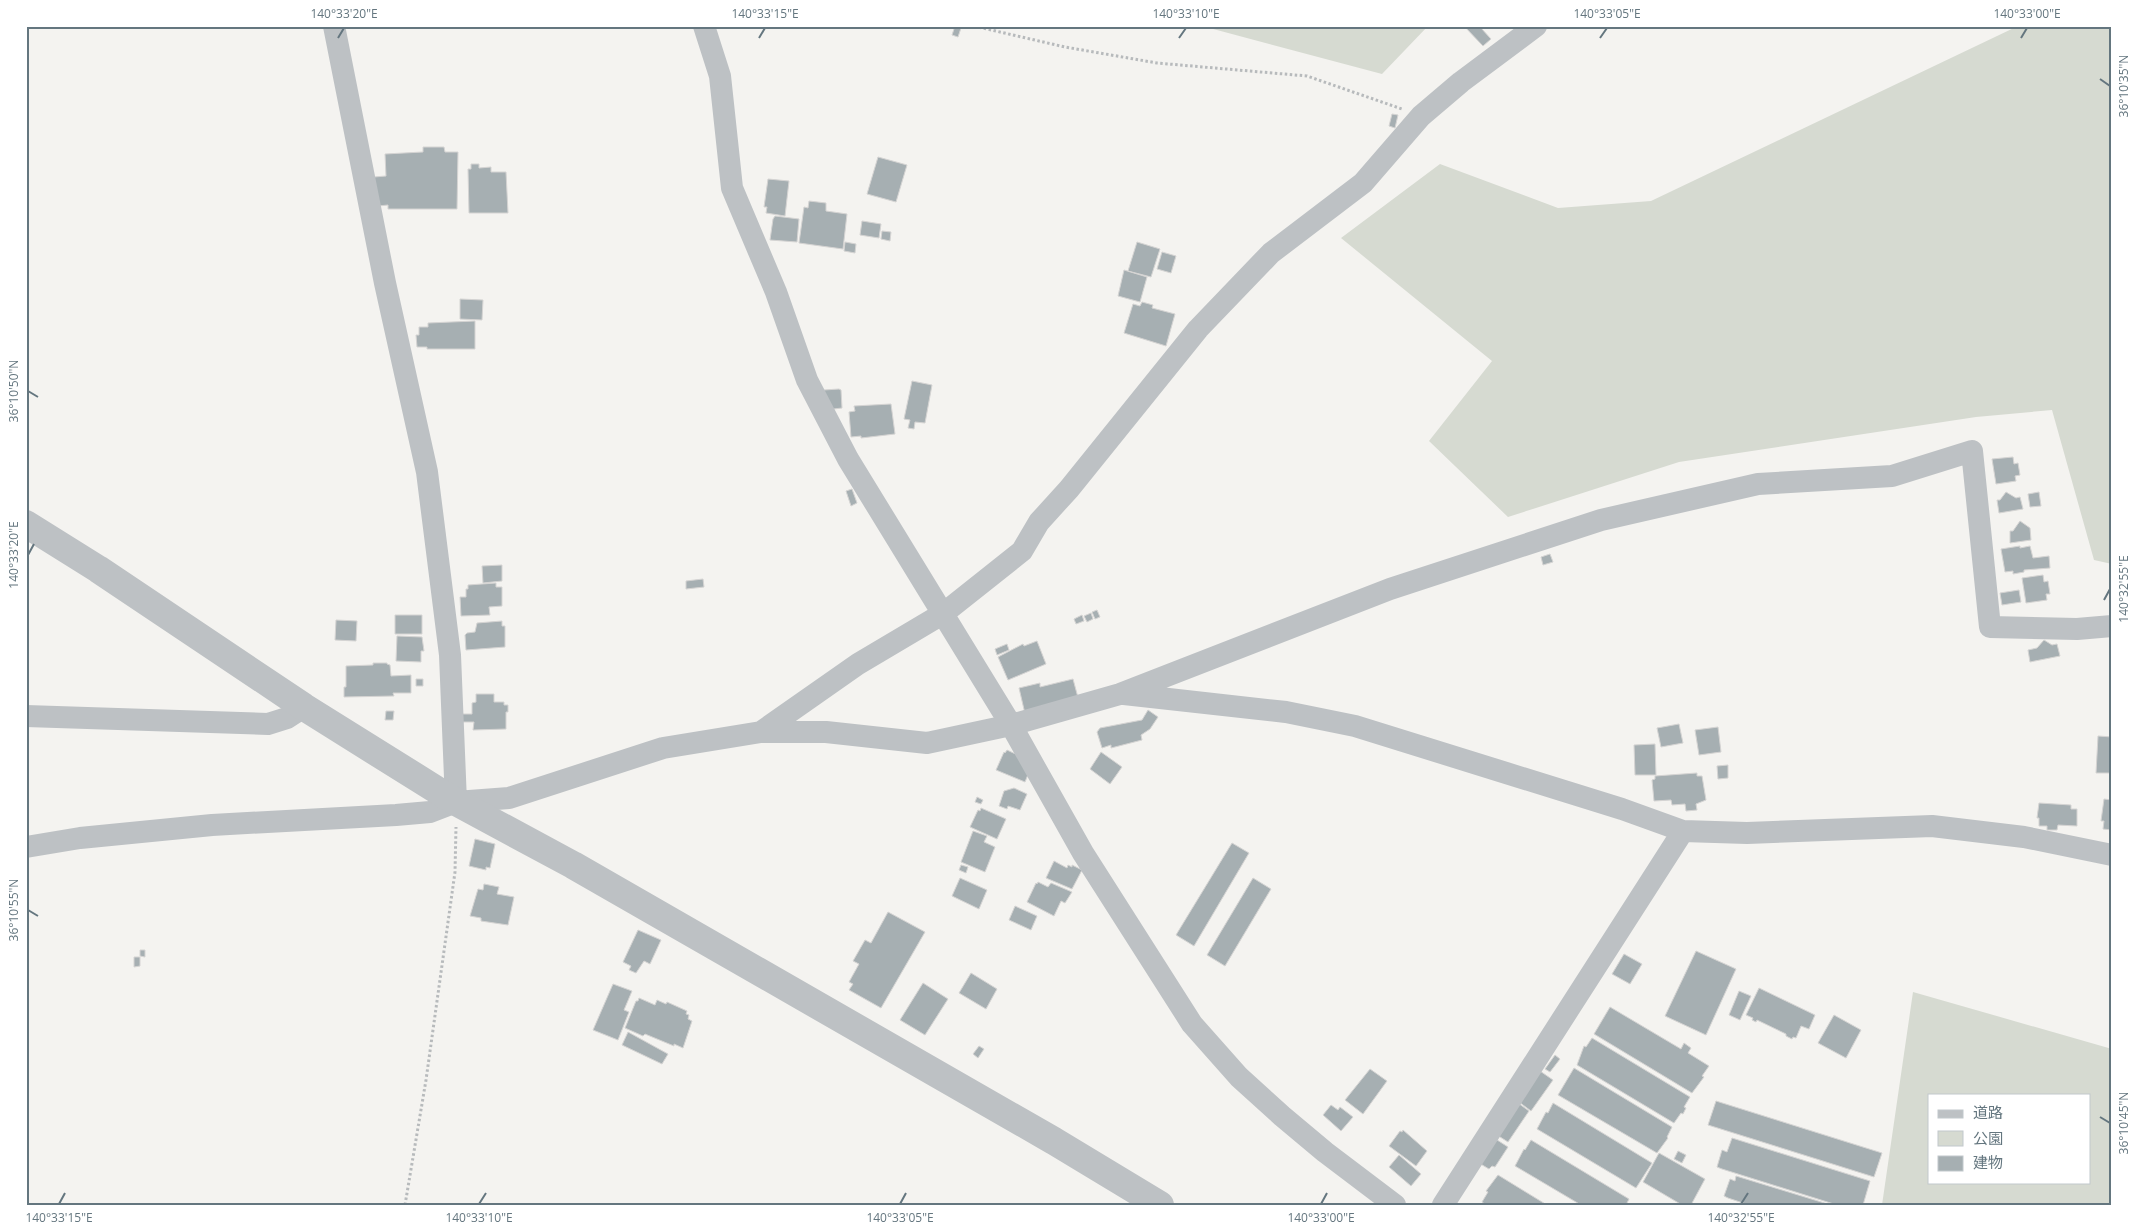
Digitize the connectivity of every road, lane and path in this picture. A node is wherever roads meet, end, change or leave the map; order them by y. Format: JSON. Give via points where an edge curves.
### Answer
{"nodes":[{"id":1,"x":334,"y":26,"type":"edge"},
{"id":2,"x":704,"y":26,"type":"edge"},
{"id":3,"x":974,"y":26,"type":"edge"},
{"id":4,"x":1536,"y":26,"type":"edge"},
{"id":5,"x":1421,"y":116,"type":"junction"},
{"id":6,"x":26,"y":524,"type":"edge"},
{"id":7,"x":944,"y":613,"type":"junction"},
{"id":8,"x":2112,"y":626,"type":"edge"},
{"id":9,"x":1120,"y":694,"type":"junction"},
{"id":10,"x":304,"y":707,"type":"junction"},
{"id":11,"x":26,"y":716,"type":"edge"},
{"id":12,"x":1011,"y":725,"type":"junction"},
{"id":13,"x":761,"y":732,"type":"junction"},
{"id":14,"x":456,"y":802,"type":"junction"},
{"id":15,"x":1683,"y":831,"type":"junction"},
{"id":16,"x":26,"y":847,"type":"edge"},
{"id":17,"x":2112,"y":855,"type":"edge"},
{"id":18,"x":405,"y":1205,"type":"edge"},
{"id":19,"x":1160,"y":1205,"type":"edge"},
{"id":20,"x":1395,"y":1205,"type":"edge"},
{"id":21,"x":1443,"y":1205,"type":"edge"}],
"edges":[{"from":1,"to":14,"type":"street","via":[[385,284],[427,472],[450,655]]},
{"from":2,"to":7,"type":"street","via":[[720,76],[732,188],[776,292],[807,380],[848,459]]},
{"from":3,"to":5,"type":"path","via":[[1065,47],[1157,63],[1307,76]]},
{"from":4,"to":5,"type":"street"},
{"from":5,"to":7,"type":"street","via":[[1363,183],[1271,253],[1245,279],[1198,329],[1069,489],[1038,522],[1022,551]]},
{"from":6,"to":10,"type":"street"},
{"from":7,"to":12,"type":"street"},
{"from":7,"to":13,"type":"street","via":[[858,664]]},
{"from":8,"to":9,"type":"street","via":[[2077,629],[1990,626],[1972,451],[1892,476],[1758,484],[1601,520],[1390,589]]},
{"from":9,"to":12,"type":"street"},
{"from":9,"to":15,"type":"street","via":[[1286,712],[1355,726]]},
{"from":10,"to":11,"type":"street","via":[[287,718],[268,724]]},
{"from":10,"to":14,"type":"street"},
{"from":12,"to":13,"type":"street","via":[[927,743],[826,732]]},
{"from":12,"to":20,"type":"street","via":[[1083,854],[1192,1024],[1239,1077],[1282,1116]]},
{"from":13,"to":14,"type":"street","via":[[663,748],[509,798]]},
{"from":14,"to":16,"type":"street","via":[[430,812],[212,825],[80,838]]},
{"from":14,"to":18,"type":"path","via":[[455,872]]},
{"from":14,"to":19,"type":"street","via":[[582,870]]},
{"from":15,"to":17,"type":"street","via":[[1747,833],[1932,826],[2024,837]]},
{"from":15,"to":21,"type":"street"}]}
